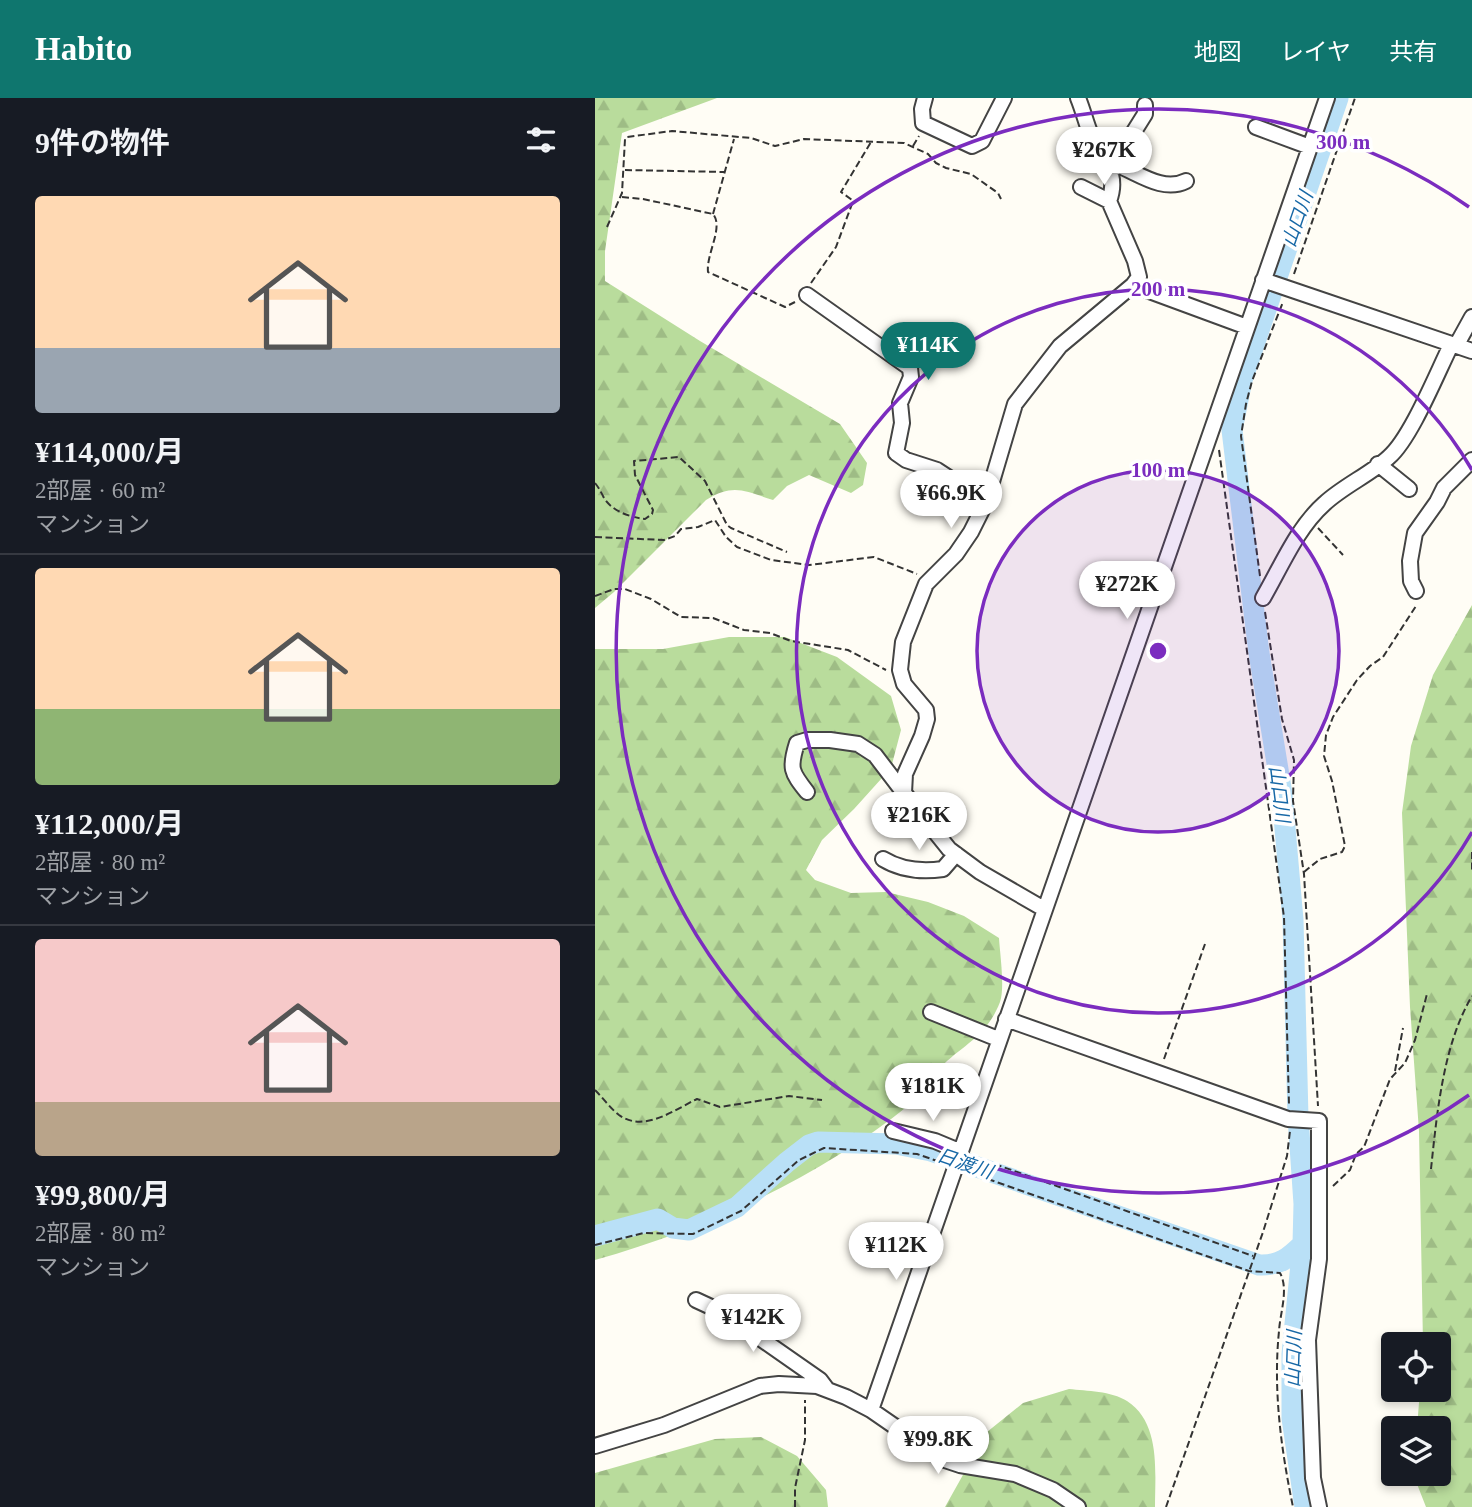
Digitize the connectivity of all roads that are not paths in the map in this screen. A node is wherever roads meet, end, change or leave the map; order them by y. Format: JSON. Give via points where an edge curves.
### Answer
{"nodes":[{"id":1,"x":926,"y":98,"type":"edge"},
{"id":2,"x":1004,"y":98,"type":"edge"},
{"id":3,"x":1079,"y":98,"type":"edge"},
{"id":4,"x":1327,"y":98,"type":"edge"},
{"id":5,"x":1145,"y":105,"type":"dead end"},
{"id":6,"x":1256,"y":127,"type":"dead end"},
{"id":7,"x":1310,"y":147,"type":"junction"},
{"id":8,"x":1110,"y":170,"type":"junction"},
{"id":9,"x":1186,"y":181,"type":"dead end"},
{"id":10,"x":1081,"y":187,"type":"dead end"},
{"id":11,"x":1109,"y":201,"type":"junction"},
{"id":12,"x":1266,"y":281,"type":"junction"},
{"id":13,"x":1133,"y":285,"type":"junction"},
{"id":14,"x":807,"y":295,"type":"road end"},
{"id":15,"x":1472,"y":317,"type":"edge"},
{"id":16,"x":1247,"y":327,"type":"junction"},
{"id":17,"x":1453,"y":346,"type":"junction"},
{"id":18,"x":1472,"y":351,"type":"edge"},
{"id":19,"x":1472,"y":460,"type":"edge"},
{"id":20,"x":1378,"y":464,"type":"junction"},
{"id":21,"x":1409,"y":489,"type":"dead end"},
{"id":22,"x":986,"y":502,"type":"junction"},
{"id":23,"x":1416,"y":592,"type":"road end"},
{"id":24,"x":1263,"y":598,"type":"road end"},
{"id":25,"x":807,"y":792,"type":"dead end"},
{"id":26,"x":904,"y":793,"type":"junction"},
{"id":27,"x":955,"y":854,"type":"junction"},
{"id":28,"x":883,"y":859,"type":"dead end"},
{"id":29,"x":1044,"y":909,"type":"junction"},
{"id":30,"x":931,"y":1012,"type":"dead end"},
{"id":31,"x":1006,"y":1019,"type":"junction"},
{"id":32,"x":998,"y":1039,"type":"junction"},
{"id":33,"x":893,"y":1131,"type":"dead end"},
{"id":34,"x":956,"y":1160,"type":"junction"},
{"id":35,"x":696,"y":1300,"type":"dead end"},
{"id":36,"x":827,"y":1390,"type":"junction"},
{"id":37,"x":871,"y":1410,"type":"junction"},
{"id":38,"x":595,"y":1446,"type":"edge"},
{"id":39,"x":1078,"y":1507,"type":"edge"},
{"id":40,"x":1319,"y":1507,"type":"edge"}],
"edges":[{"from":1,"to":2,"type":"street","via":[[923,123],[972,146],[982,141]]},
{"from":3,"to":8,"type":"street"},
{"from":4,"to":7,"type":"street"},
{"from":5,"to":8,"type":"street","via":[[1145,114]]},
{"from":6,"to":7,"type":"street"},
{"from":7,"to":12,"type":"street"},
{"from":8,"to":9,"type":"street","via":[[1120,166],[1167,186]]},
{"from":8,"to":11,"type":"street","via":[[1114,189]]},
{"from":10,"to":11,"type":"street"},
{"from":11,"to":13,"type":"street","via":[[1135,261],[1139,277]]},
{"from":12,"to":16,"type":"street"},
{"from":12,"to":17,"type":"street"},
{"from":13,"to":16,"type":"street"},
{"from":13,"to":22,"type":"street","via":[[1060,346],[1015,404]]},
{"from":14,"to":22,"type":"street","via":[[910,368],[900,403],[902,423],[896,453],[937,470]]},
{"from":15,"to":17,"type":"street"},
{"from":16,"to":29,"type":"street"},
{"from":17,"to":18,"type":"street"},
{"from":17,"to":20,"type":"street","via":[[1406,434],[1390,457]]},
{"from":19,"to":23,"type":"street","via":[[1444,488],[1415,533],[1409,561]]},
{"from":20,"to":21,"type":"street"},
{"from":20,"to":24,"type":"street","via":[[1311,519]]},
{"from":22,"to":26,"type":"street","via":[[956,554],[926,584],[903,642],[902,678],[926,710],[927,719],[905,774]]},
{"from":25,"to":26,"type":"street","via":[[792,774],[797,743],[830,740],[858,744],[875,755]]},
{"from":26,"to":27,"type":"street"},
{"from":27,"to":28,"type":"street","via":[[943,869],[927,871],[894,866]]},
{"from":27,"to":29,"type":"street"},
{"from":29,"to":31,"type":"street"},
{"from":30,"to":32,"type":"street"},
{"from":31,"to":32,"type":"street"},
{"from":31,"to":40,"type":"street","via":[[1291,1120],[1318,1121],[1319,1259],[1308,1340],[1313,1478]]},
{"from":32,"to":34,"type":"street"},
{"from":33,"to":34,"type":"street","via":[[935,1142]]},
{"from":34,"to":37,"type":"street"},
{"from":35,"to":36,"type":"street","via":[[724,1313],[820,1380]]},
{"from":36,"to":37,"type":"street"},
{"from":36,"to":38,"type":"street","via":[[804,1385],[760,1386],[664,1425]]},
{"from":37,"to":39,"type":"street","via":[[942,1459],[1015,1474]]}]}
